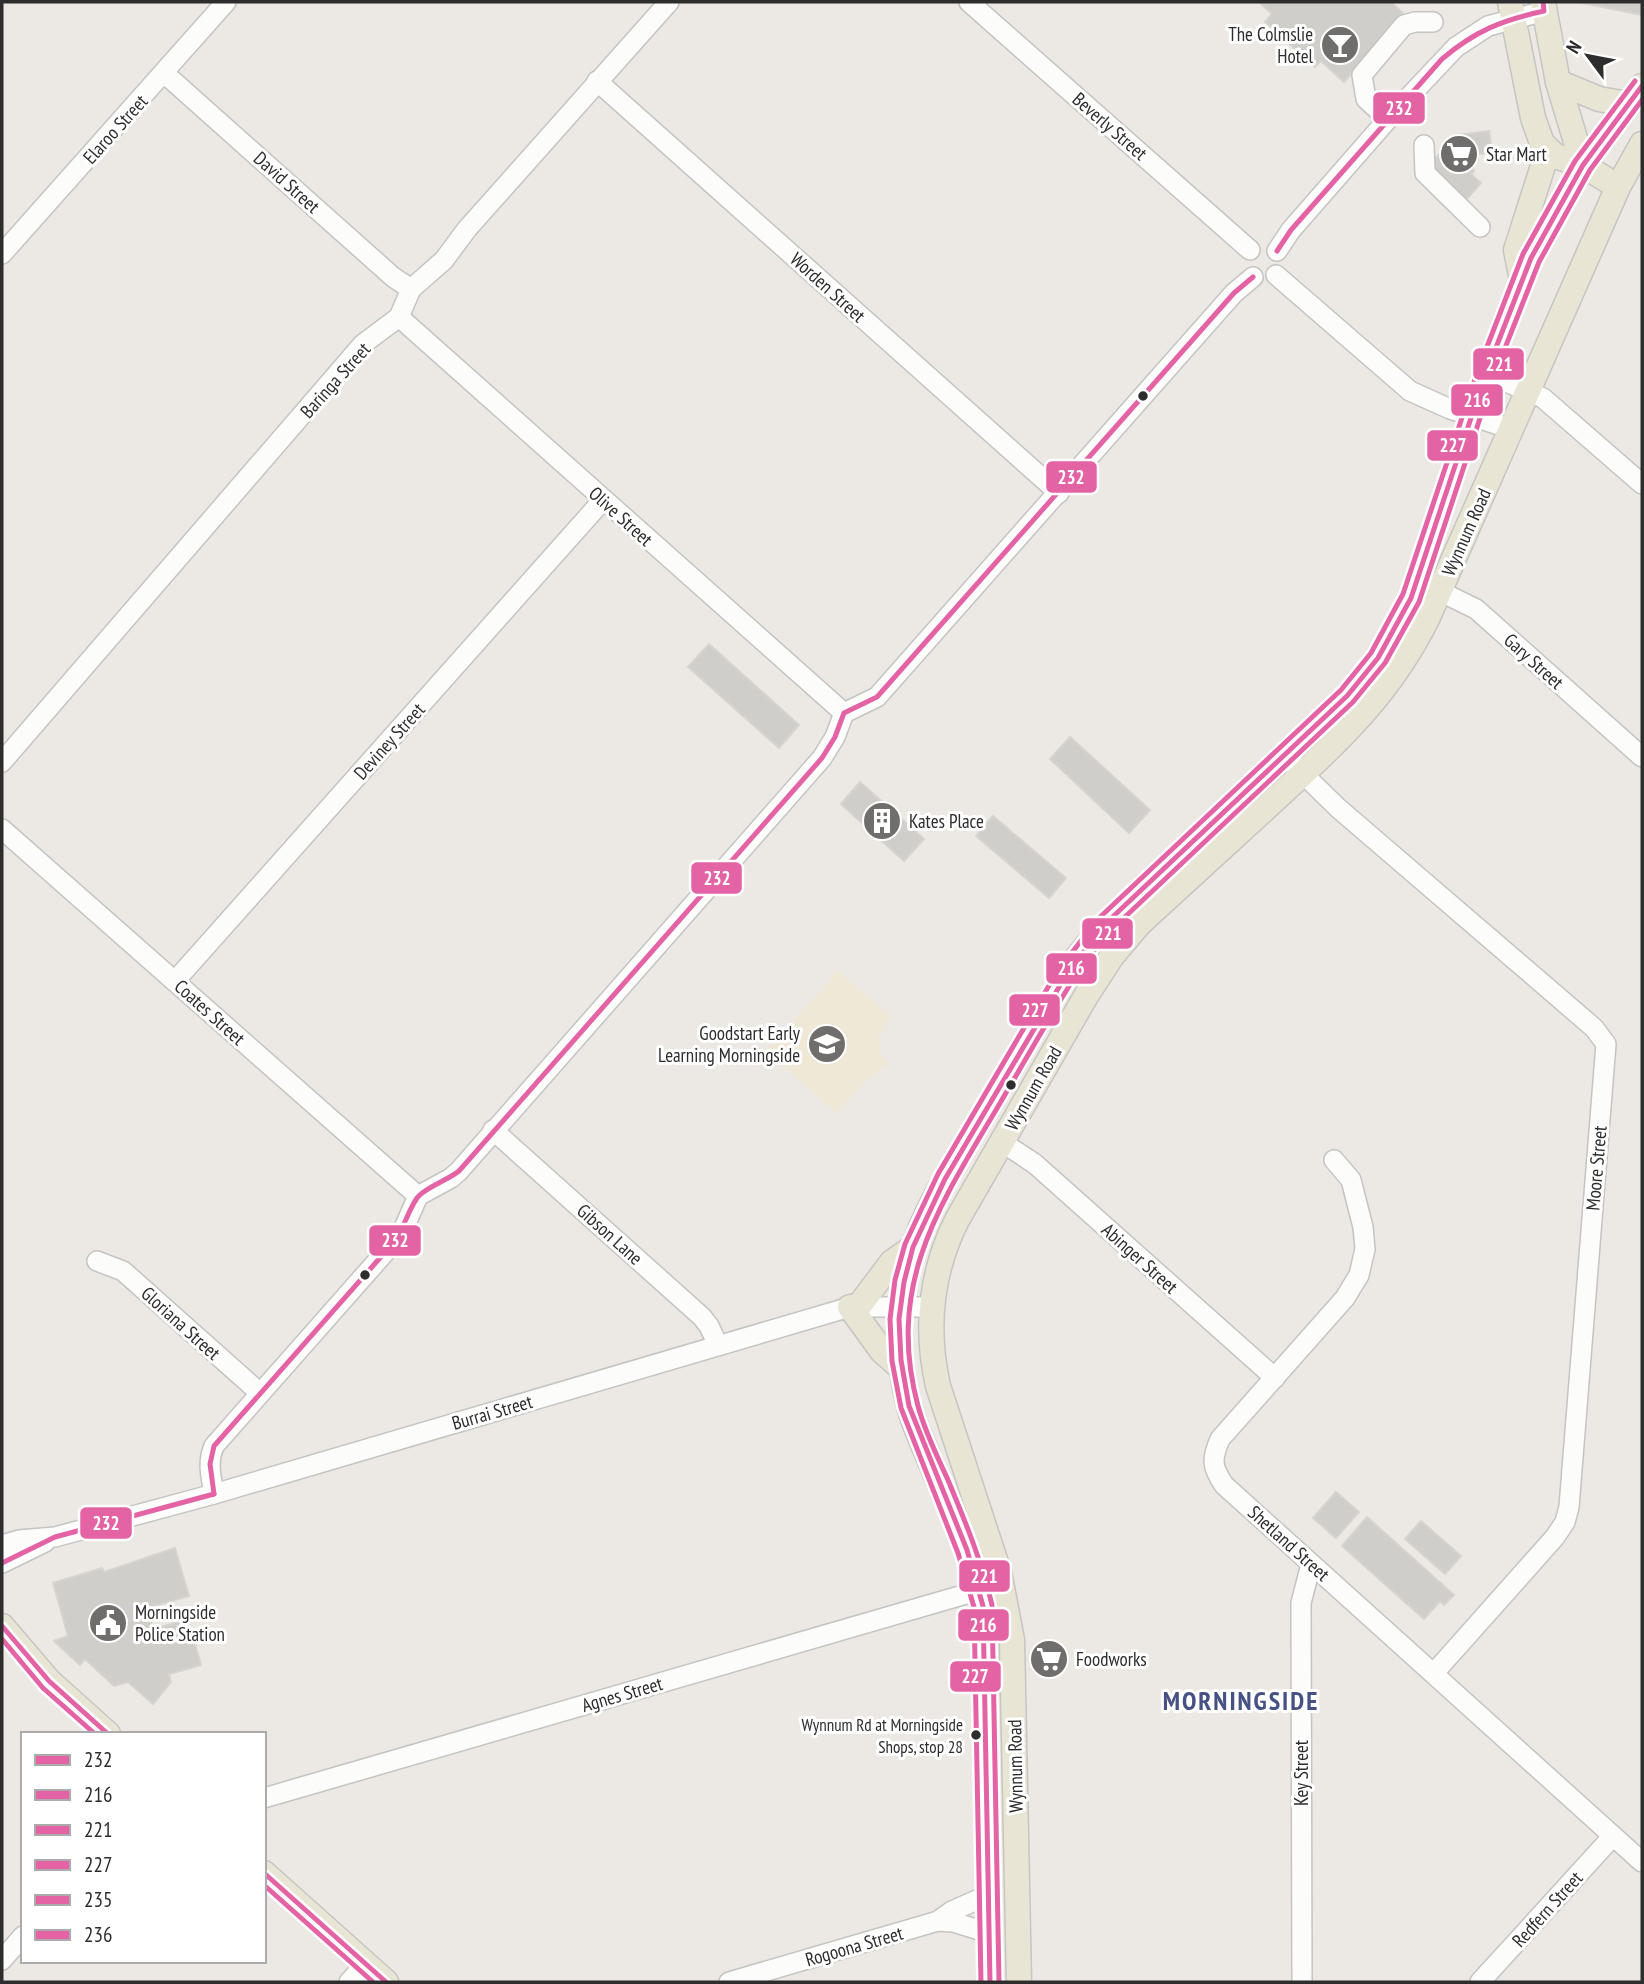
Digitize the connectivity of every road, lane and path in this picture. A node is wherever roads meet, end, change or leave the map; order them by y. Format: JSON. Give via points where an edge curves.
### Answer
{"nodes":[{"id":1,"x":226,"y":2,"type":"edge"},
{"id":2,"x":669,"y":2,"type":"edge"},
{"id":3,"x":969,"y":2,"type":"edge"},
{"id":4,"x":1544,"y":6,"type":"edge"},
{"id":5,"x":1512,"y":10,"type":"edge"},
{"id":6,"x":1433,"y":22,"type":"dead end"},
{"id":7,"x":164,"y":73,"type":"junction"},
{"id":8,"x":597,"y":81,"type":"junction"},
{"id":9,"x":1558,"y":82,"type":"junction"},
{"id":10,"x":1634,"y":95,"type":"edge"},
{"id":11,"x":1388,"y":119,"type":"junction"},
{"id":12,"x":1642,"y":144,"type":"edge"},
{"id":13,"x":1424,"y":145,"type":"dead end"},
{"id":14,"x":1548,"y":150,"type":"junction"},
{"id":15,"x":1583,"y":165,"type":"junction"},
{"id":16,"x":1618,"y":187,"type":"junction"},
{"id":17,"x":1480,"y":226,"type":"dead end"},
{"id":18,"x":1250,"y":250,"type":"junction"},
{"id":19,"x":1277,"y":251,"type":"junction"},
{"id":20,"x":2,"y":254,"type":"edge"},
{"id":21,"x":1276,"y":275,"type":"junction"},
{"id":22,"x":1253,"y":277,"type":"junction"},
{"id":23,"x":1522,"y":280,"type":"junction"},
{"id":24,"x":411,"y":289,"type":"junction"},
{"id":25,"x":399,"y":317,"type":"junction"},
{"id":26,"x":1486,"y":373,"type":"junction"},
{"id":27,"x":1528,"y":391,"type":"junction"},
{"id":28,"x":1472,"y":416,"type":"junction"},
{"id":29,"x":1511,"y":429,"type":"junction"},
{"id":30,"x":1642,"y":484,"type":"edge"},
{"id":31,"x":1059,"y":493,"type":"junction"},
{"id":32,"x":603,"y":500,"type":"junction"},
{"id":33,"x":1428,"y":586,"type":"junction"},
{"id":34,"x":844,"y":713,"type":"junction"},
{"id":35,"x":1285,"y":756,"type":"junction"},
{"id":36,"x":1642,"y":757,"type":"edge"},
{"id":37,"x":2,"y":762,"type":"edge"},
{"id":38,"x":1302,"y":774,"type":"junction"},
{"id":39,"x":2,"y":829,"type":"edge"},
{"id":40,"x":175,"y":981,"type":"junction"},
{"id":41,"x":493,"y":1130,"type":"junction"},
{"id":42,"x":1002,"y":1142,"type":"junction"},
{"id":43,"x":1334,"y":1160,"type":"dead end"},
{"id":44,"x":418,"y":1196,"type":"junction"},
{"id":45,"x":912,"y":1248,"type":"junction"},
{"id":46,"x":97,"y":1261,"type":"dead end"},
{"id":47,"x":900,"y":1306,"type":"junction"},
{"id":48,"x":854,"y":1307,"type":"junction"},
{"id":49,"x":930,"y":1307,"type":"junction"},
{"id":50,"x":718,"y":1345,"type":"junction"},
{"id":51,"x":900,"y":1367,"type":"junction"},
{"id":52,"x":1275,"y":1378,"type":"junction"},
{"id":53,"x":260,"y":1393,"type":"junction"},
{"id":54,"x":214,"y":1494,"type":"junction"},
{"id":55,"x":55,"y":1537,"type":"junction"},
{"id":56,"x":2,"y":1545,"type":"edge"},
{"id":57,"x":2,"y":1563,"type":"edge"},
{"id":58,"x":1311,"y":1564,"type":"junction"},
{"id":59,"x":979,"y":1590,"type":"junction"},
{"id":60,"x":2,"y":1626,"type":"edge"},
{"id":61,"x":2,"y":1648,"type":"edge"},
{"id":62,"x":1013,"y":1664,"type":"junction"},
{"id":63,"x":1433,"y":1673,"type":"junction"},
{"id":64,"x":49,"y":1681,"type":"junction"},
{"id":65,"x":106,"y":1732,"type":"edge"},
{"id":66,"x":987,"y":1784,"type":"junction"},
{"id":67,"x":266,"y":1797,"type":"edge"},
{"id":68,"x":1613,"y":1836,"type":"junction"},
{"id":69,"x":1642,"y":1863,"type":"edge"},
{"id":70,"x":266,"y":1875,"type":"edge"},
{"id":71,"x":988,"y":1895,"type":"junction"},
{"id":72,"x":938,"y":1921,"type":"junction"},
{"id":73,"x":989,"y":1933,"type":"junction"},
{"id":74,"x":21,"y":1938,"type":"edge"},
{"id":75,"x":2,"y":1960,"type":"edge"},
{"id":76,"x":357,"y":1973,"type":"edge"},
{"id":77,"x":386,"y":1982,"type":"edge"},
{"id":78,"x":729,"y":1982,"type":"edge"},
{"id":79,"x":990,"y":1982,"type":"edge"},
{"id":80,"x":1019,"y":1982,"type":"edge"},
{"id":81,"x":1302,"y":1982,"type":"edge"},
{"id":82,"x":1480,"y":1982,"type":"edge"}],
"edges":[{"from":1,"to":7,"type":"street","name":"Elaroo Street"},
{"from":2,"to":8,"type":"street","name":"Baringa Street"},
{"from":3,"to":18,"type":"street","name":"Beverly Street"},
{"from":4,"to":5,"type":"street"},
{"from":4,"to":9,"type":"main road"},
{"from":5,"to":11,"type":"street","via":[[1456,47]]},
{"from":5,"to":14,"type":"main road","via":[[1533,118]]},
{"from":6,"to":11,"type":"street","via":[[1404,25],[1362,75],[1366,99]]},
{"from":7,"to":20,"type":"street","name":"Elaroo Street"},
{"from":7,"to":24,"type":"street","name":"David Street"},
{"from":8,"to":24,"type":"street","name":"Baringa Street","via":[[444,260]]},
{"from":8,"to":31,"type":"street","name":"Worden Street"},
{"from":9,"to":10,"type":"main road","via":[[1599,99]]},
{"from":9,"to":15,"type":"main road"},
{"from":10,"to":15,"type":"main road","name":"Wynnum Road"},
{"from":11,"to":19,"type":"street"},
{"from":12,"to":16,"type":"main road","name":"Wynnum Road"},
{"from":13,"to":17,"type":"street","via":[[1424,173]]},
{"from":14,"to":15,"type":"main road","via":[[1563,161]]},
{"from":14,"to":23,"type":"main road","via":[[1516,250]]},
{"from":15,"to":16,"type":"main road"},
{"from":15,"to":23,"type":"main road","name":"Wynnum Road"},
{"from":16,"to":27,"type":"main road","name":"Wynnum Road"},
{"from":18,"to":19,"type":"street","via":[[1261,244]]},
{"from":18,"to":22,"type":"street","via":[[1245,267]]},
{"from":19,"to":21,"type":"street","via":[[1281,265]]},
{"from":21,"to":22,"type":"street","via":[[1267,280]]},
{"from":21,"to":28,"type":"street","via":[[1410,391]]},
{"from":22,"to":31,"type":"street"},
{"from":23,"to":26,"type":"main road","name":"Wynnum Road"},
{"from":24,"to":25,"type":"street","name":"Baringa Street"},
{"from":25,"to":32,"type":"street","name":"Olive Street"},
{"from":25,"to":37,"type":"street","name":"Baringa Street","via":[[363,344]]},
{"from":26,"to":27,"type":"street"},
{"from":26,"to":28,"type":"main road","name":"Wynnum Road"},
{"from":27,"to":29,"type":"main road","name":"Wynnum Road"},
{"from":27,"to":30,"type":"street","via":[[1543,398]]},
{"from":28,"to":29,"type":"street"},
{"from":28,"to":33,"type":"main road","name":"Wynnum Road"},
{"from":29,"to":33,"type":"main road","name":"Wynnum Road"},
{"from":31,"to":34,"type":"street","via":[[877,697]]},
{"from":32,"to":34,"type":"street","name":"Olive Street"},
{"from":32,"to":40,"type":"street","name":"Deviney Street"},
{"from":33,"to":35,"type":"main road","name":"Wynnum Road","via":[[1347,696]]},
{"from":33,"to":36,"type":"street","name":"Gary Street","via":[[1476,610]]},
{"from":33,"to":38,"type":"main road","name":"Wynnum Road","via":[[1418,636],[1394,677]]},
{"from":34,"to":41,"type":"street","via":[[822,758]]},
{"from":35,"to":38,"type":"street","name":"Moore Street"},
{"from":35,"to":45,"type":"main road","name":"Wynnum Road","via":[[1103,926],[1076,959],[935,1196]]},
{"from":38,"to":42,"type":"main road","name":"Wynnum Road","via":[[1139,924],[1112,956]]},
{"from":38,"to":63,"type":"street","name":"Moore Street","via":[[1594,1028],[1606,1044],[1565,1522]]},
{"from":39,"to":40,"type":"street","name":"Coates Street"},
{"from":40,"to":44,"type":"street","name":"Coates Street"},
{"from":41,"to":44,"type":"street","via":[[451,1178]]},
{"from":41,"to":50,"type":"street","name":"Gibson Lane","via":[[702,1317]]},
{"from":42,"to":49,"type":"main road","name":"Wynnum Road","via":[[946,1241]]},
{"from":42,"to":52,"type":"street","name":"Abinger Street","via":[[1035,1164]]},
{"from":43,"to":52,"type":"street","name":"Shetland Street","via":[[1350,1180],[1363,1227],[1365,1249],[1359,1275],[1345,1298]]},
{"from":44,"to":53,"type":"street","via":[[394,1242]]},
{"from":45,"to":47,"type":"main road","name":"Wynnum Road"},
{"from":45,"to":48,"type":"main road","via":[[892,1262]]},
{"from":46,"to":53,"type":"street","name":"Gloriana Street","via":[[123,1271]]},
{"from":47,"to":48,"type":"street","name":"Burrai Street"},
{"from":47,"to":49,"type":"street","name":"Burrai Street"},
{"from":47,"to":51,"type":"main road","name":"Wynnum Road"},
{"from":48,"to":50,"type":"street","name":"Burrai Street"},
{"from":48,"to":51,"type":"main road","via":[[881,1351]]},
{"from":49,"to":62,"type":"main road","name":"Wynnum Road","via":[[938,1386],[999,1572]]},
{"from":50,"to":54,"type":"street","name":"Burrai Street"},
{"from":51,"to":59,"type":"main road","name":"Wynnum Road","via":[[911,1411]]},
{"from":52,"to":58,"type":"street","name":"Shetland Street","via":[[1220,1440],[1214,1470],[1224,1485]]},
{"from":53,"to":54,"type":"street","via":[[214,1446],[209,1469]]},
{"from":54,"to":55,"type":"street","name":"Burrai Street"},
{"from":55,"to":56,"type":"street","name":"Burrai Street"},
{"from":55,"to":57,"type":"street","name":"Burrai Street"},
{"from":58,"to":63,"type":"street","name":"Shetland Street"},
{"from":58,"to":81,"type":"street","name":"Key Street","via":[[1301,1603]]},
{"from":59,"to":66,"type":"main road","name":"Wynnum Road","via":[[985,1630]]},
{"from":59,"to":67,"type":"street","name":"Agnes Street"},
{"from":60,"to":64,"type":"main road"},
{"from":61,"to":64,"type":"main road"},
{"from":62,"to":66,"type":"main road","via":[[1005,1668],[999,1681],[1001,1756]]},
{"from":62,"to":80,"type":"main road","name":"Wynnum Road"},
{"from":63,"to":68,"type":"street","name":"Shetland Street"},
{"from":64,"to":65,"type":"main road"},
{"from":66,"to":71,"type":"main road","name":"Wynnum Road"},
{"from":68,"to":69,"type":"street","name":"Shetland Street"},
{"from":68,"to":82,"type":"street","name":"Redfern Street"},
{"from":70,"to":76,"type":"main road"},
{"from":71,"to":72,"type":"street","name":"Rogoona Street"},
{"from":71,"to":73,"type":"main road","name":"Wynnum Road"},
{"from":72,"to":73,"type":"street","name":"Rogoona Street"},
{"from":72,"to":78,"type":"street","name":"Rogoona Street"},
{"from":73,"to":79,"type":"main road","name":"Wynnum Road"},
{"from":74,"to":75,"type":"street"},
{"from":76,"to":77,"type":"main road"}]}
